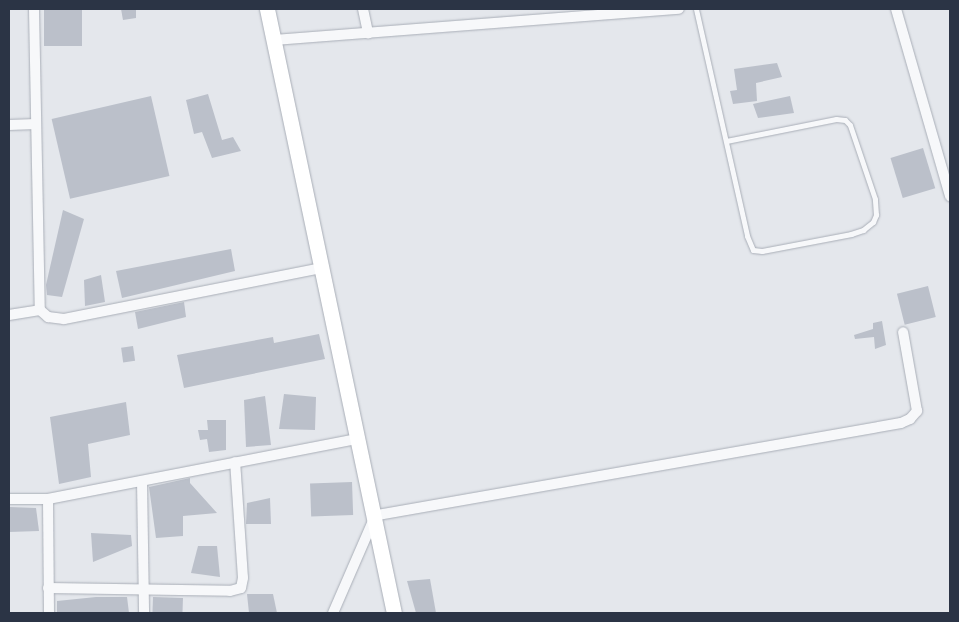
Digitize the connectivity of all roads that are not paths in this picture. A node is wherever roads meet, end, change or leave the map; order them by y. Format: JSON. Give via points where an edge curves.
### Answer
{"nodes":[{"id":1,"x":34,"y":9,"type":"edge"},
{"id":2,"x":267,"y":9,"type":"edge"},
{"id":3,"x":364,"y":9,"type":"edge"},
{"id":4,"x":679,"y":9,"type":"edge"},
{"id":5,"x":696,"y":9,"type":"edge"},
{"id":6,"x":896,"y":9,"type":"edge"},
{"id":7,"x":368,"y":32,"type":"junction"},
{"id":8,"x":274,"y":40,"type":"junction"},
{"id":9,"x":36,"y":124,"type":"junction"},
{"id":10,"x":9,"y":125,"type":"edge"},
{"id":11,"x":726,"y":141,"type":"junction"},
{"id":12,"x":950,"y":196,"type":"edge"},
{"id":13,"x":321,"y":268,"type":"junction"},
{"id":14,"x":40,"y":310,"type":"junction"},
{"id":15,"x":9,"y":315,"type":"edge"},
{"id":16,"x":903,"y":332,"type":"dead end"},
{"id":17,"x":357,"y":439,"type":"junction"},
{"id":18,"x":234,"y":462,"type":"junction"},
{"id":19,"x":142,"y":481,"type":"junction"},
{"id":20,"x":9,"y":499,"type":"edge"},
{"id":21,"x":48,"y":499,"type":"junction"},
{"id":22,"x":373,"y":518,"type":"junction"},
{"id":23,"x":48,"y":588,"type":"junction"},
{"id":24,"x":144,"y":588,"type":"junction"},
{"id":25,"x":49,"y":613,"type":"edge"},
{"id":26,"x":144,"y":613,"type":"edge"},
{"id":27,"x":332,"y":613,"type":"edge"},
{"id":28,"x":394,"y":613,"type":"edge"}],
"edges":[{"from":1,"to":9,"type":"street"},
{"from":2,"to":8,"type":"street"},
{"from":3,"to":7,"type":"street"},
{"from":4,"to":7,"type":"street"},
{"from":5,"to":11,"type":"lane"},
{"from":6,"to":12,"type":"street"},
{"from":7,"to":8,"type":"street"},
{"from":8,"to":13,"type":"street"},
{"from":9,"to":10,"type":"street"},
{"from":9,"to":14,"type":"street"},
{"from":11,"to":11,"type":"lane","via":[[753,250],[851,234],[863,230],[876,215],[875,199],[850,125],[845,120]]},
{"from":13,"to":14,"type":"street","via":[[64,318],[48,317]]},
{"from":13,"to":17,"type":"street"},
{"from":14,"to":15,"type":"street"},
{"from":16,"to":22,"type":"street","via":[[917,411],[910,419]]},
{"from":17,"to":18,"type":"street"},
{"from":17,"to":22,"type":"street"},
{"from":18,"to":19,"type":"street"},
{"from":18,"to":24,"type":"street","via":[[243,578],[241,588]]},
{"from":19,"to":21,"type":"street"},
{"from":19,"to":24,"type":"street"},
{"from":20,"to":21,"type":"street"},
{"from":21,"to":23,"type":"street"},
{"from":22,"to":27,"type":"street"},
{"from":22,"to":28,"type":"street"},
{"from":23,"to":24,"type":"street"},
{"from":23,"to":25,"type":"street"},
{"from":24,"to":26,"type":"street"}]}
